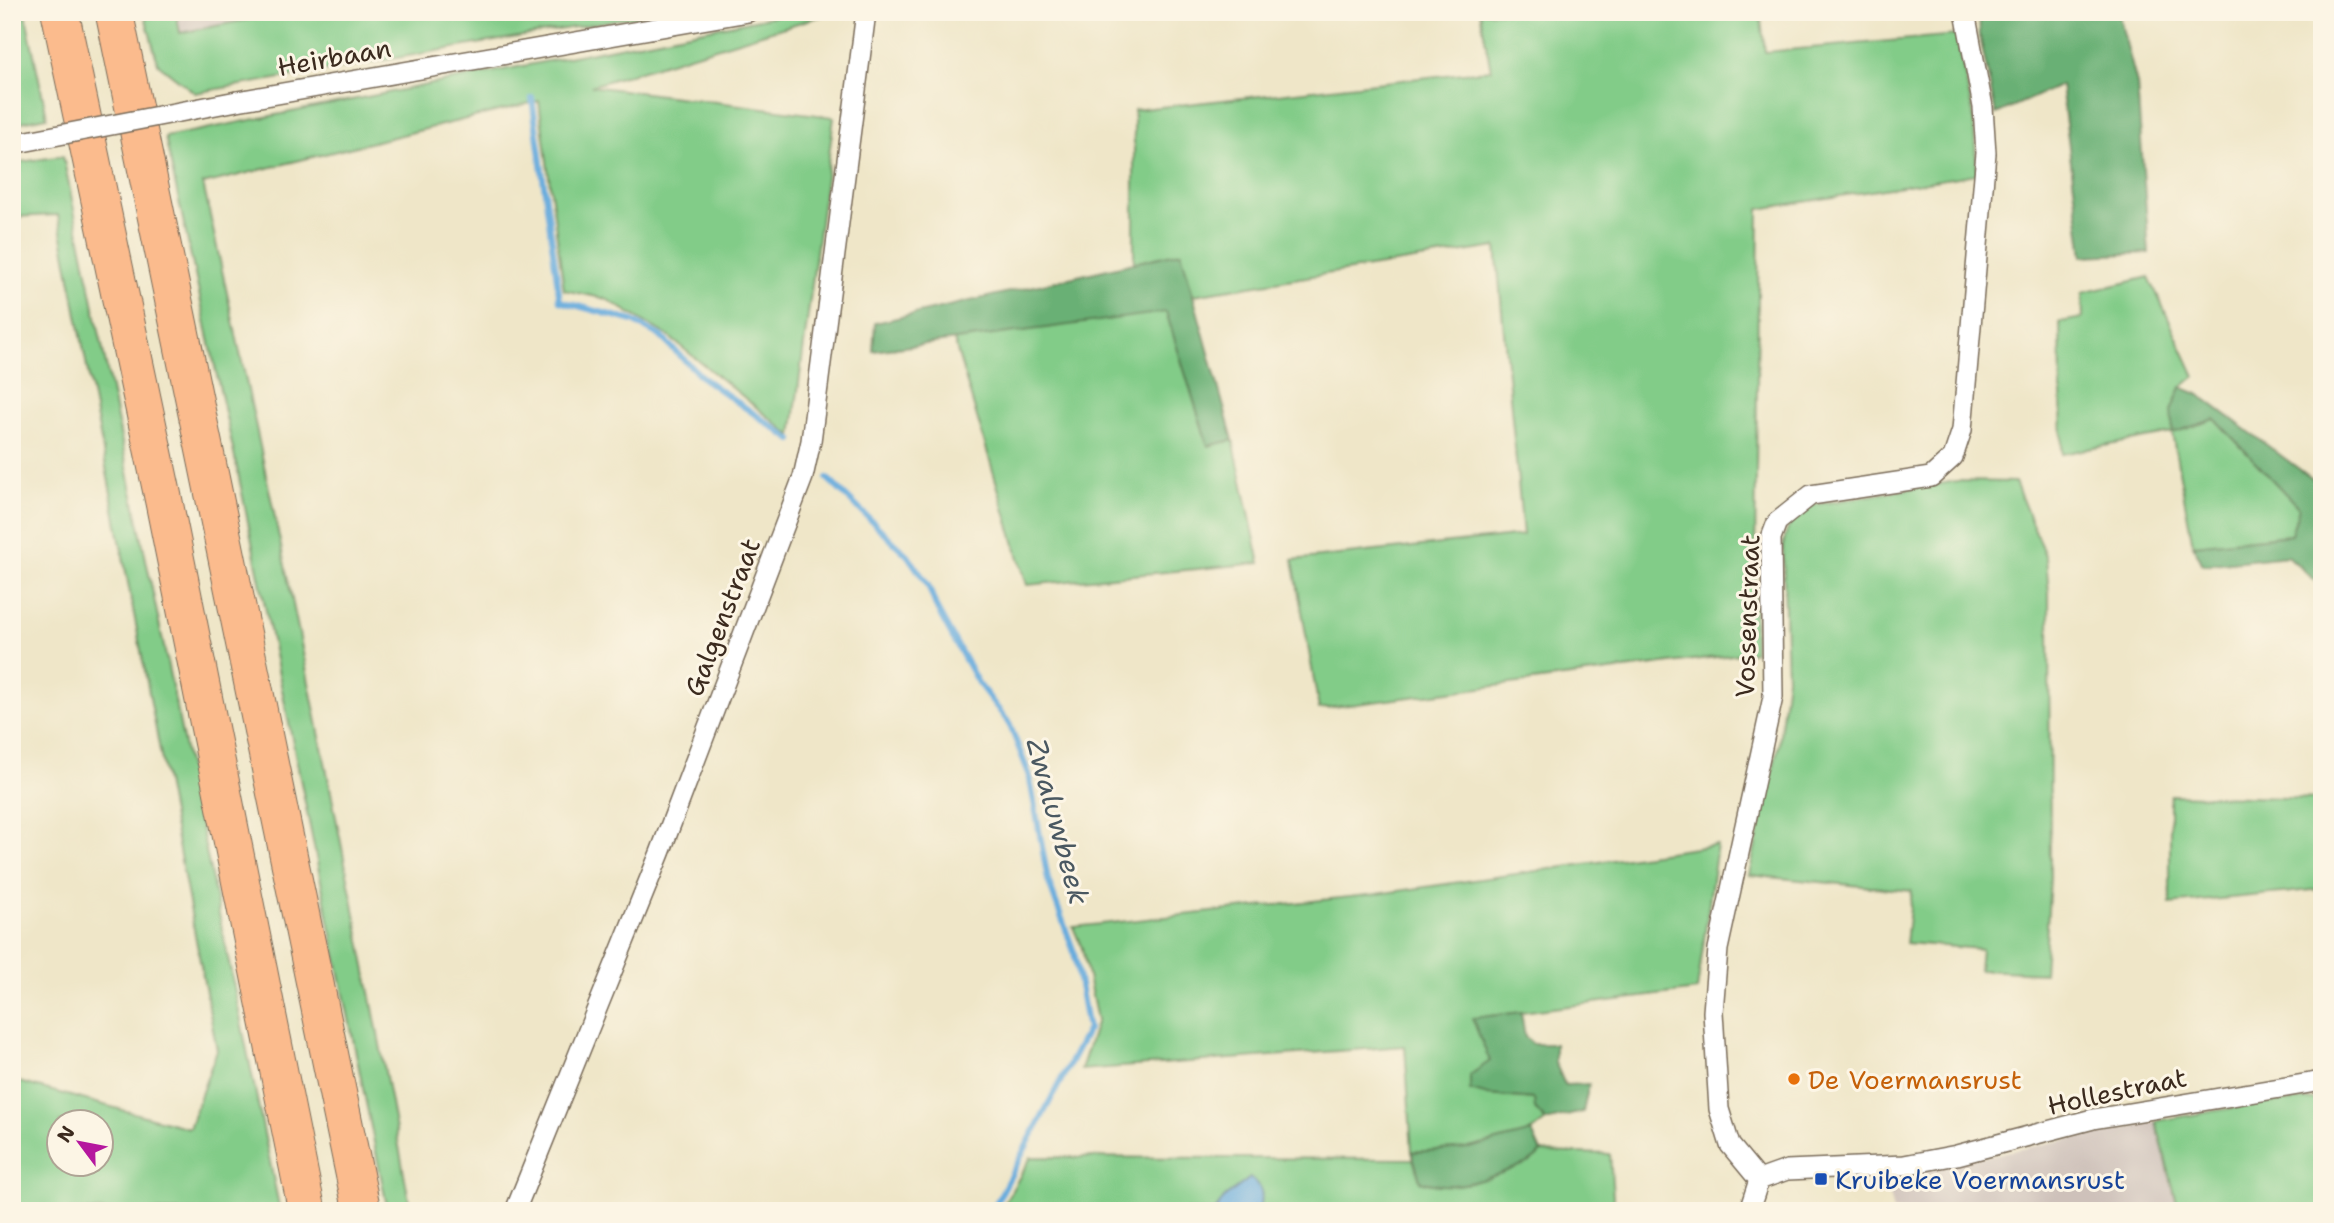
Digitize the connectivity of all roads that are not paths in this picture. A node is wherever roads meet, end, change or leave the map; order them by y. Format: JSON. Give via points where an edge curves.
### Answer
{"nodes":[{"id":1,"x":60,"y":12,"type":"edge"},
{"id":2,"x":114,"y":12,"type":"edge"},
{"id":3,"x":748,"y":12,"type":"edge"},
{"id":4,"x":866,"y":12,"type":"edge"},
{"id":5,"x":1965,"y":12,"type":"edge"},
{"id":6,"x":12,"y":144,"type":"edge"},
{"id":7,"x":2322,"y":1081,"type":"edge"},
{"id":8,"x":1759,"y":1180,"type":"junction"},
{"id":9,"x":307,"y":1211,"type":"edge"},
{"id":10,"x":362,"y":1211,"type":"edge"},
{"id":11,"x":515,"y":1211,"type":"edge"},
{"id":12,"x":1749,"y":1211,"type":"edge"}],
"edges":[{"from":1,"to":9,"type":"highway"},
{"from":2,"to":10,"type":"highway"},
{"from":3,"to":6,"type":"street","name":"Heirbaan","bridge":true},
{"from":4,"to":11,"type":"street","name":"Galgenstraat","via":[[815,415],[803,477],[660,853]]},
{"from":5,"to":8,"type":"street","name":"Vossenstraat","via":[[1983,107],[1986,153],[1962,430],[1953,457],[1931,477],[1811,495],[1777,522],[1771,538],[1773,696],[1718,949],[1713,1012],[1719,1109],[1730,1145]]},
{"from":7,"to":8,"type":"street","name":"Hollestraat","via":[[2093,1119],[1904,1165],[1787,1170]]},
{"from":8,"to":12,"type":"street"}]}
